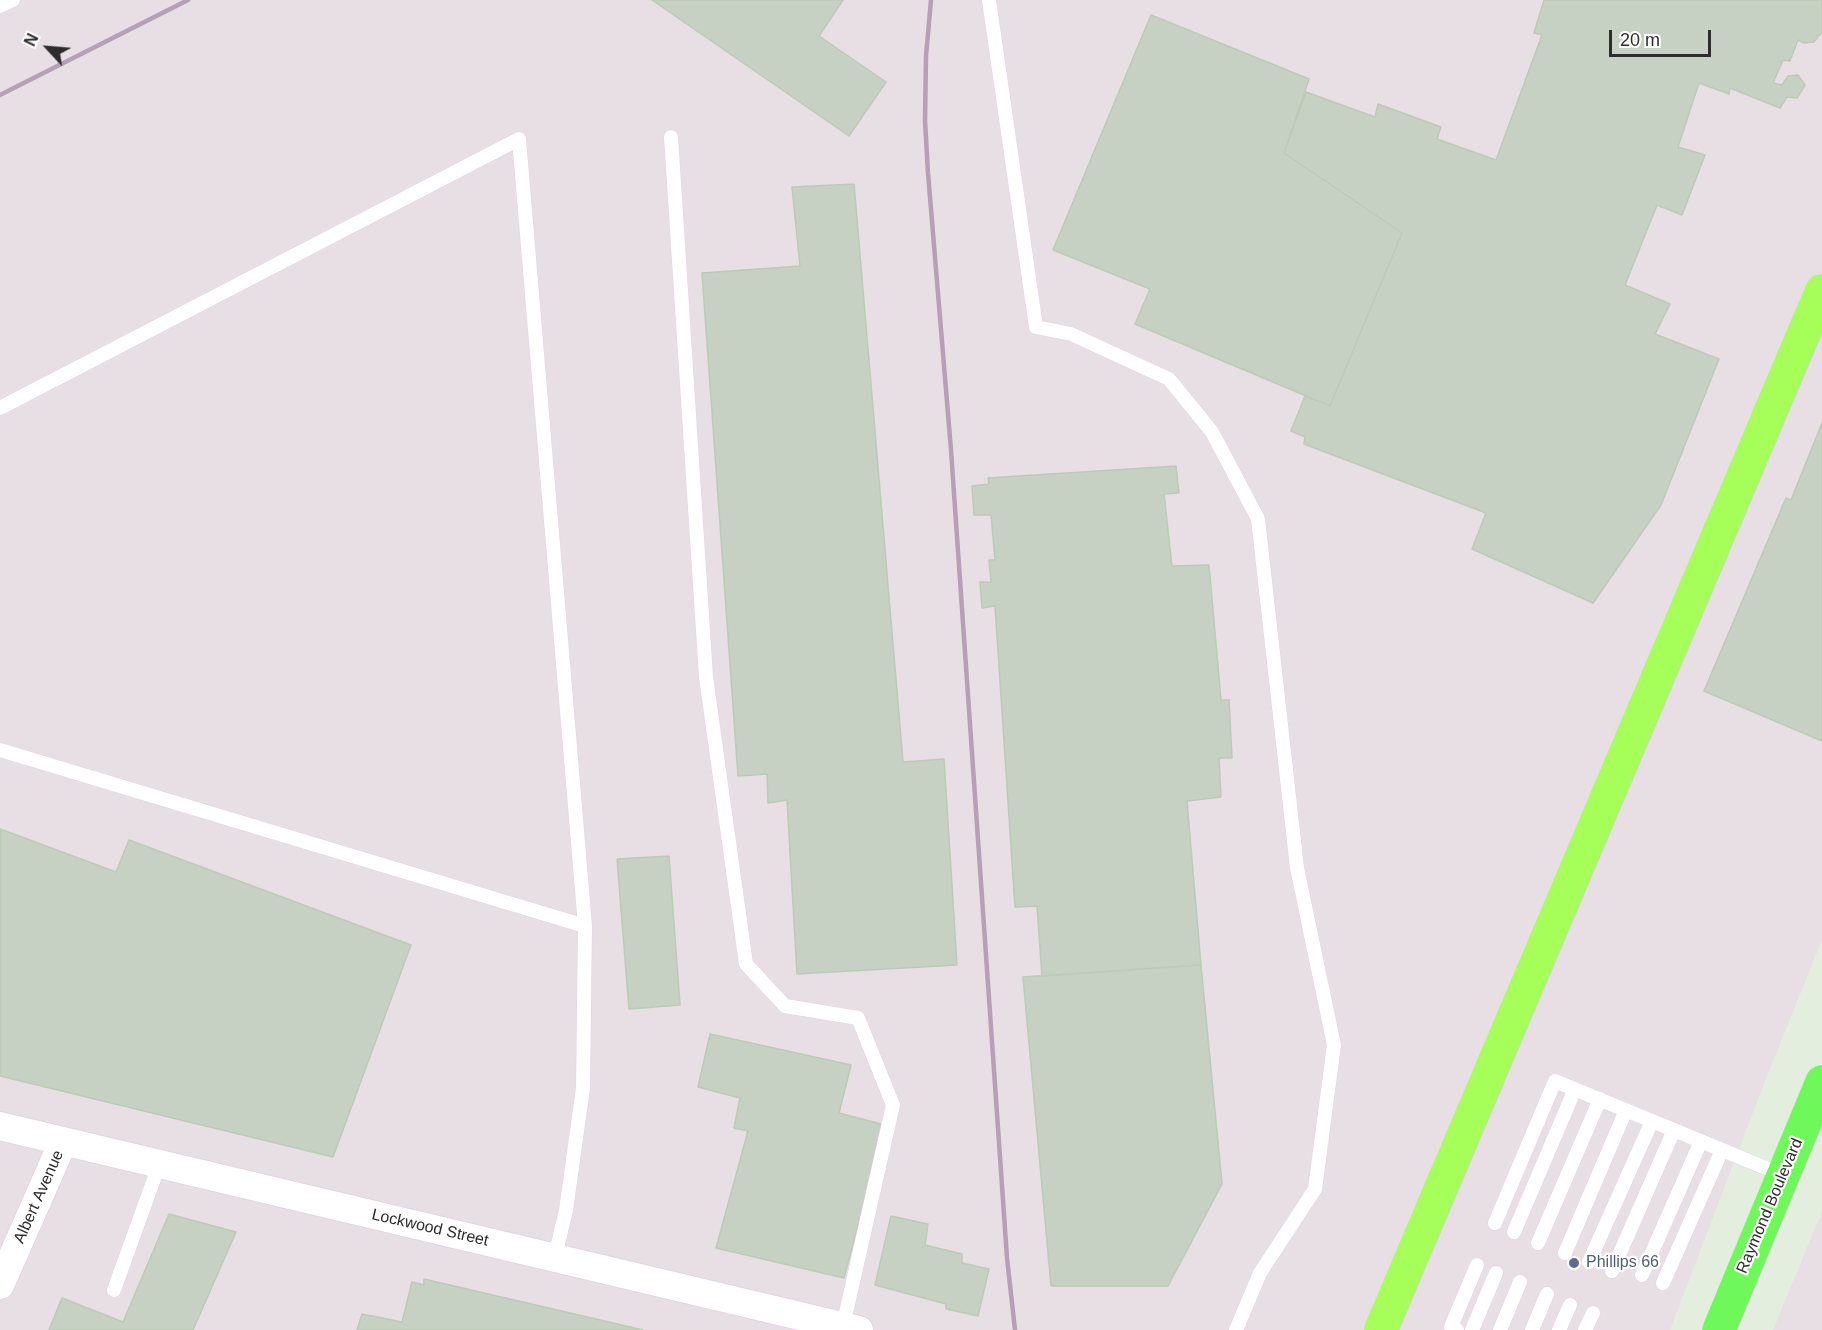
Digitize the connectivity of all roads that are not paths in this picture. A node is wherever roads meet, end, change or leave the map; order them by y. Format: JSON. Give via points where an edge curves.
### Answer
{"nodes":[{"id":1,"x":13,"y":0,"type":"edge"},
{"id":2,"x":989,"y":0,"type":"edge"},
{"id":3,"x":0,"y":6,"type":"edge"},
{"id":4,"x":671,"y":136,"type":"dead end"},
{"id":5,"x":1822,"y":291,"type":"edge"},
{"id":6,"x":0,"y":408,"type":"edge"},
{"id":7,"x":0,"y":750,"type":"edge"},
{"id":8,"x":585,"y":926,"type":"junction"},
{"id":9,"x":1822,"y":1082,"type":"edge"},
{"id":10,"x":1575,"y":1089,"type":"junction"},
{"id":11,"x":1599,"y":1099,"type":"junction"},
{"id":12,"x":1626,"y":1110,"type":"junction"},
{"id":13,"x":1652,"y":1121,"type":"junction"},
{"id":14,"x":0,"y":1126,"type":"edge"},
{"id":15,"x":1674,"y":1130,"type":"junction"},
{"id":16,"x":1701,"y":1141,"type":"junction"},
{"id":17,"x":63,"y":1142,"type":"junction"},
{"id":18,"x":1722,"y":1150,"type":"junction"},
{"id":19,"x":159,"y":1165,"type":"junction"},
{"id":20,"x":1783,"y":1175,"type":"junction"},
{"id":21,"x":1495,"y":1223,"type":"dead end"},
{"id":22,"x":1514,"y":1232,"type":"dead end"},
{"id":23,"x":1538,"y":1243,"type":"dead end"},
{"id":24,"x":1565,"y":1252,"type":"dead end"},
{"id":25,"x":555,"y":1257,"type":"junction"},
{"id":26,"x":1589,"y":1262,"type":"dead end"},
{"id":27,"x":1477,"y":1265,"type":"dead end"},
{"id":28,"x":1612,"y":1271,"type":"dead end"},
{"id":29,"x":1496,"y":1273,"type":"dead end"},
{"id":30,"x":1642,"y":1275,"type":"dead end"},
{"id":31,"x":1520,"y":1282,"type":"dead end"},
{"id":32,"x":1663,"y":1283,"type":"dead end"},
{"id":33,"x":0,"y":1285,"type":"edge"},
{"id":34,"x":114,"y":1290,"type":"dead end"},
{"id":35,"x":1547,"y":1294,"type":"dead end"},
{"id":36,"x":1570,"y":1305,"type":"dead end"},
{"id":37,"x":1593,"y":1313,"type":"dead end"},
{"id":38,"x":851,"y":1328,"type":"edge"},
{"id":39,"x":1236,"y":1330,"type":"edge"},
{"id":40,"x":1381,"y":1330,"type":"edge"},
{"id":41,"x":1457,"y":1330,"type":"edge"},
{"id":42,"x":1472,"y":1330,"type":"edge"},
{"id":43,"x":1500,"y":1330,"type":"edge"},
{"id":44,"x":1532,"y":1330,"type":"edge"},
{"id":45,"x":1559,"y":1330,"type":"edge"},
{"id":46,"x":1585,"y":1330,"type":"edge"},
{"id":47,"x":1719,"y":1330,"type":"edge"}],
"edges":[{"from":1,"to":3,"type":"lane"},
{"from":2,"to":39,"type":"lane","via":[[1036,327],[1071,334],[1169,379],[1212,432],[1258,519],[1297,868],[1334,1045],[1315,1189],[1260,1273]]},
{"from":4,"to":38,"type":"lane","via":[[706,677],[746,964],[784,1006],[858,1018],[893,1105]]},
{"from":5,"to":40,"type":"highway"},
{"from":6,"to":8,"type":"lane","via":[[519,139]]},
{"from":7,"to":8,"type":"lane"},
{"from":8,"to":25,"type":"lane","via":[[583,1088],[566,1210]]},
{"from":9,"to":20,"type":"main road","name":"Raymond Boulevard"},
{"from":10,"to":11,"type":"lane"},
{"from":10,"to":21,"type":"lane","via":[[1555,1081]]},
{"from":10,"to":22,"type":"lane"},
{"from":11,"to":12,"type":"lane"},
{"from":11,"to":23,"type":"lane"},
{"from":12,"to":13,"type":"lane"},
{"from":12,"to":24,"type":"lane"},
{"from":13,"to":15,"type":"lane"},
{"from":13,"to":26,"type":"lane"},
{"from":14,"to":17,"type":"street","name":"Lockwood Street"},
{"from":15,"to":16,"type":"lane"},
{"from":15,"to":28,"type":"lane"},
{"from":16,"to":18,"type":"lane"},
{"from":16,"to":30,"type":"lane"},
{"from":17,"to":19,"type":"street","name":"Lockwood Street"},
{"from":17,"to":33,"type":"street","name":"Albert Avenue"},
{"from":18,"to":20,"type":"lane"},
{"from":18,"to":32,"type":"lane"},
{"from":19,"to":25,"type":"street","name":"Lockwood Street"},
{"from":19,"to":34,"type":"lane"},
{"from":20,"to":47,"type":"main road","name":"Raymond Boulevard"},
{"from":25,"to":38,"type":"street","name":"Lockwood Street"},
{"from":27,"to":41,"type":"lane","via":[[1451,1327]]},
{"from":29,"to":42,"type":"lane"},
{"from":31,"to":43,"type":"lane"},
{"from":35,"to":44,"type":"lane"},
{"from":36,"to":45,"type":"lane"},
{"from":37,"to":46,"type":"lane"}]}
